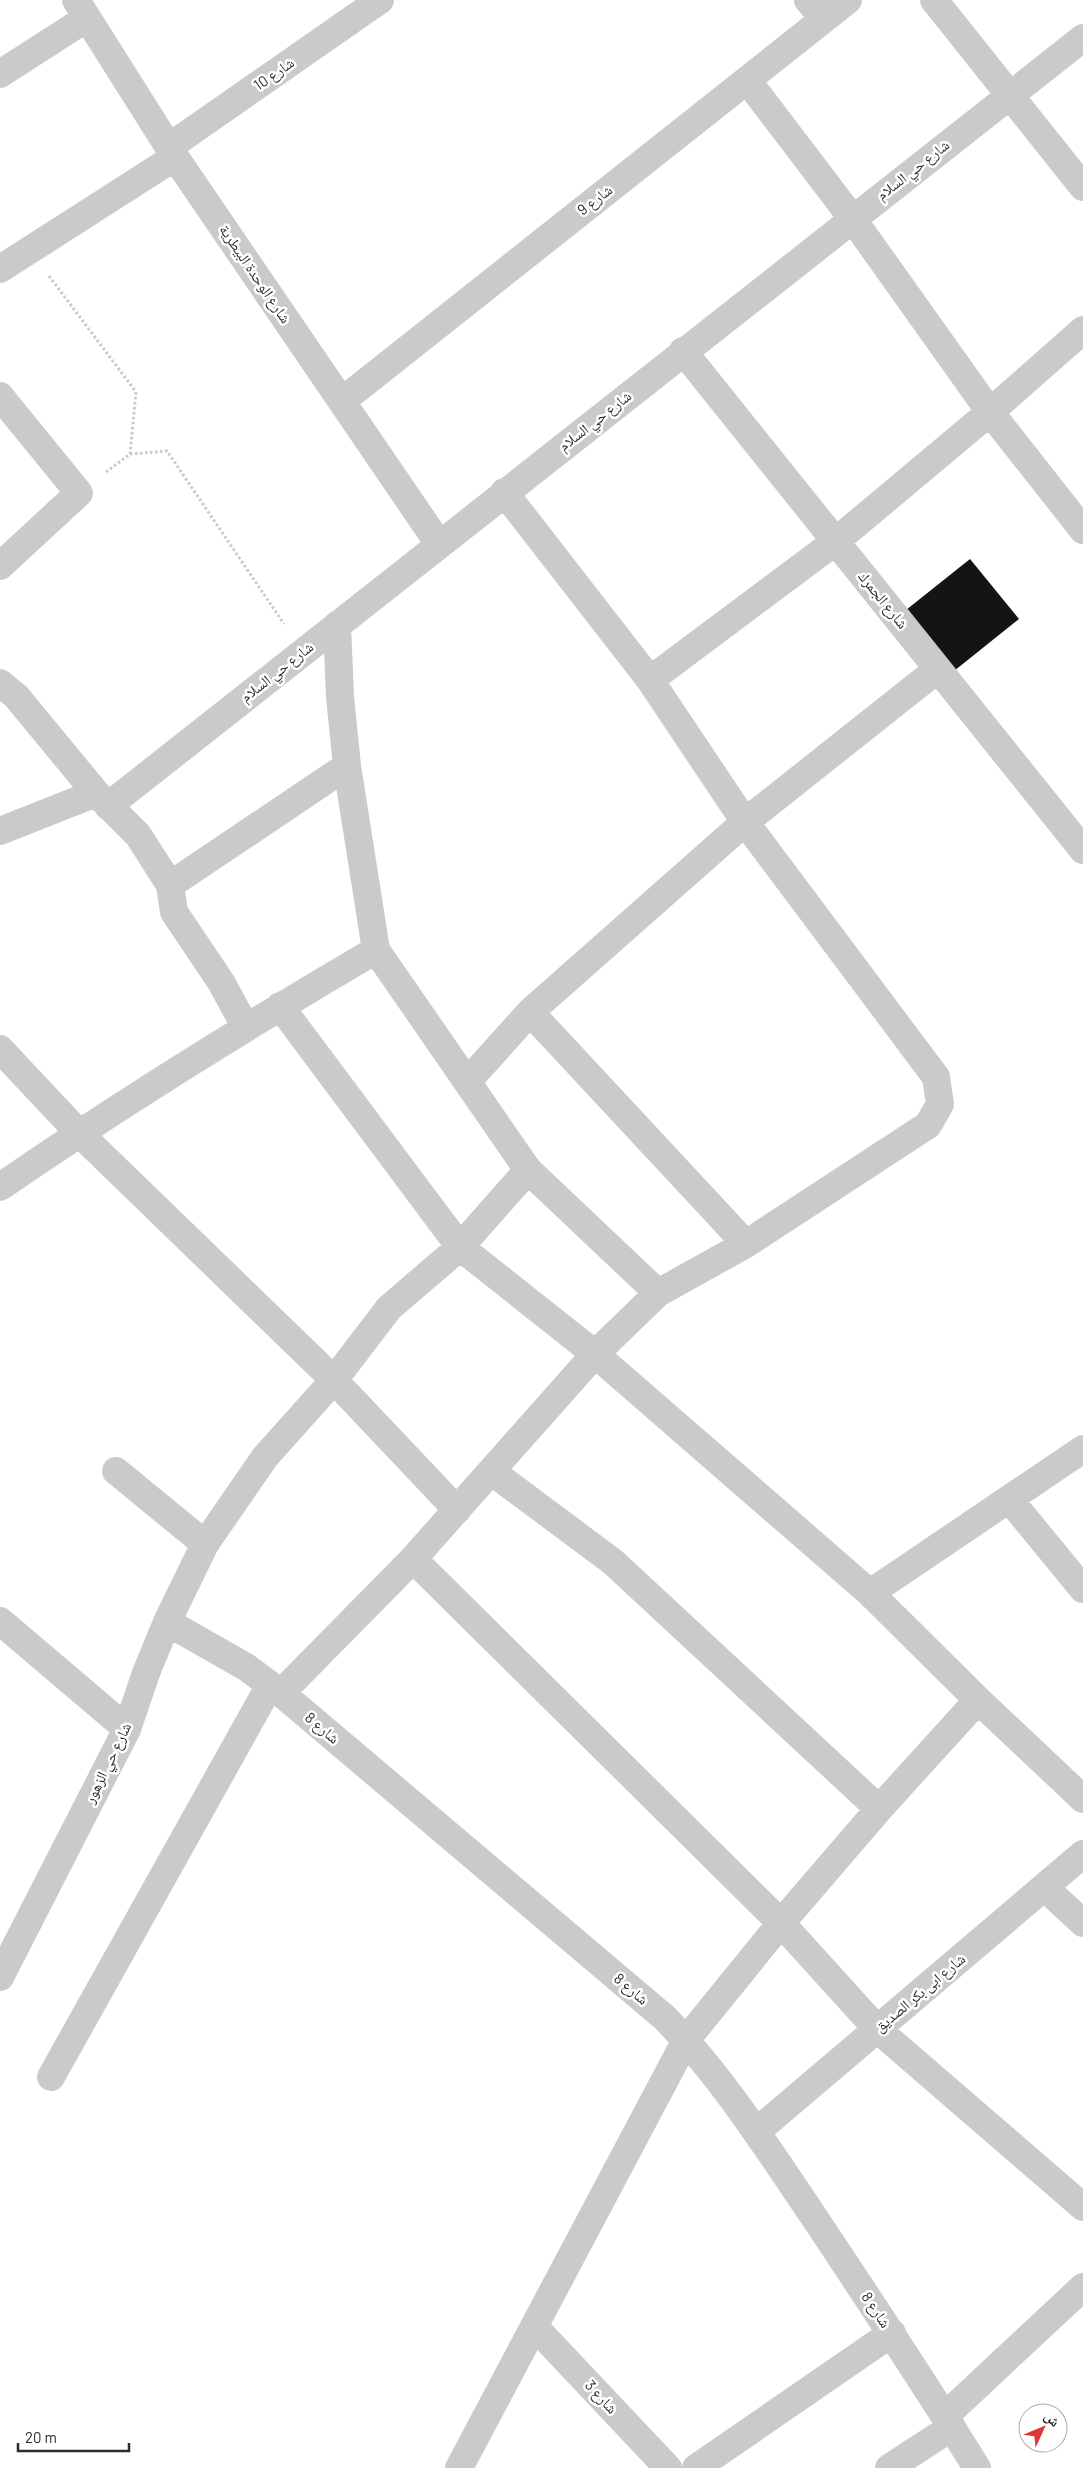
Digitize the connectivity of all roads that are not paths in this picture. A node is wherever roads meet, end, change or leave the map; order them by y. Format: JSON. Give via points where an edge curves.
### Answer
{"nodes":[{"id":1,"x":380,"y":0,"type":"edge"},
{"id":2,"x":848,"y":0,"type":"edge"},
{"id":3,"x":934,"y":0,"type":"edge"},
{"id":4,"x":82,"y":9,"type":"edge"},
{"id":5,"x":816,"y":9,"type":"edge"},
{"id":6,"x":1083,"y":38,"type":"edge"},
{"id":7,"x":0,"y":74,"type":"edge"},
{"id":8,"x":747,"y":80,"type":"junction"},
{"id":9,"x":1008,"y":96,"type":"junction"},
{"id":10,"x":172,"y":152,"type":"junction"},
{"id":11,"x":1083,"y":188,"type":"edge"},
{"id":12,"x":852,"y":218,"type":"junction"},
{"id":13,"x":0,"y":269,"type":"edge"},
{"id":14,"x":1083,"y":330,"type":"edge"},
{"id":15,"x":683,"y":352,"type":"junction"},
{"id":16,"x":0,"y":396,"type":"edge"},
{"id":17,"x":342,"y":401,"type":"junction"},
{"id":18,"x":990,"y":412,"type":"junction"},
{"id":19,"x":504,"y":492,"type":"junction"},
{"id":20,"x":1083,"y":530,"type":"edge"},
{"id":21,"x":836,"y":541,"type":"junction"},
{"id":22,"x":439,"y":544,"type":"junction"},
{"id":23,"x":0,"y":566,"type":"edge"},
{"id":24,"x":337,"y":625,"type":"junction"},
{"id":25,"x":938,"y":669,"type":"junction"},
{"id":26,"x":650,"y":680,"type":"junction"},
{"id":27,"x":0,"y":683,"type":"edge"},
{"id":28,"x":347,"y":766,"type":"junction"},
{"id":29,"x":102,"y":799,"type":"junction"},
{"id":30,"x":745,"y":822,"type":"junction"},
{"id":31,"x":0,"y":831,"type":"edge"},
{"id":32,"x":1083,"y":850,"type":"edge"},
{"id":33,"x":170,"y":885,"type":"junction"},
{"id":34,"x":376,"y":950,"type":"junction"},
{"id":35,"x":280,"y":1006,"type":"junction"},
{"id":36,"x":530,"y":1012,"type":"junction"},
{"id":37,"x":246,"y":1028,"type":"junction"},
{"id":38,"x":0,"y":1049,"type":"edge"},
{"id":39,"x":467,"y":1082,"type":"junction"},
{"id":40,"x":79,"y":1133,"type":"junction"},
{"id":41,"x":528,"y":1170,"type":"junction"},
{"id":42,"x":0,"y":1187,"type":"edge"},
{"id":43,"x":746,"y":1244,"type":"junction"},
{"id":44,"x":460,"y":1247,"type":"junction"},
{"id":45,"x":658,"y":1293,"type":"junction"},
{"id":46,"x":595,"y":1354,"type":"junction"},
{"id":47,"x":334,"y":1380,"type":"junction"},
{"id":48,"x":1083,"y":1449,"type":"edge"},
{"id":49,"x":491,"y":1471,"type":"junction"},
{"id":50,"x":116,"y":1472,"type":"dead end"},
{"id":51,"x":1010,"y":1499,"type":"junction"},
{"id":52,"x":457,"y":1510,"type":"junction"},
{"id":53,"x":205,"y":1544,"type":"junction"},
{"id":54,"x":413,"y":1559,"type":"junction"},
{"id":55,"x":1083,"y":1589,"type":"edge"},
{"id":56,"x":870,"y":1593,"type":"junction"},
{"id":57,"x":0,"y":1620,"type":"edge"},
{"id":58,"x":167,"y":1622,"type":"junction"},
{"id":59,"x":276,"y":1689,"type":"junction"},
{"id":60,"x":978,"y":1700,"type":"junction"},
{"id":61,"x":127,"y":1729,"type":"junction"},
{"id":62,"x":1083,"y":1799,"type":"edge"},
{"id":63,"x":879,"y":1809,"type":"junction"},
{"id":64,"x":1083,"y":1854,"type":"edge"},
{"id":65,"x":1044,"y":1887,"type":"junction"},
{"id":66,"x":1083,"y":1923,"type":"edge"},
{"id":67,"x":781,"y":1924,"type":"junction"},
{"id":68,"x":0,"y":1977,"type":"edge"},
{"id":69,"x":877,"y":2029,"type":"junction"},
{"id":70,"x":686,"y":2040,"type":"junction"},
{"id":71,"x":51,"y":2077,"type":"dead end"},
{"id":72,"x":756,"y":2132,"type":"junction"},
{"id":73,"x":1083,"y":2207,"type":"edge"},
{"id":74,"x":1083,"y":2287,"type":"edge"},
{"id":75,"x":534,"y":2326,"type":"junction"},
{"id":76,"x":892,"y":2333,"type":"junction"},
{"id":77,"x":948,"y":2421,"type":"junction"},
{"id":78,"x":459,"y":2468,"type":"edge"},
{"id":79,"x":668,"y":2468,"type":"edge"},
{"id":80,"x":696,"y":2468,"type":"edge"},
{"id":81,"x":888,"y":2468,"type":"edge"},
{"id":82,"x":977,"y":2468,"type":"edge"}],
"edges":[{"from":1,"to":10,"type":"street","name":"شارع 10"},
{"from":2,"to":5,"type":"street","name":"شارع 9"},
{"from":3,"to":9,"type":"street"},
{"from":4,"to":7,"type":"street"},
{"from":4,"to":10,"type":"street","name":"شارع الوحدة البيطرية"},
{"from":5,"to":8,"type":"street","name":"شارع 9"},
{"from":6,"to":9,"type":"street","name":"شارع حي السلام"},
{"from":8,"to":12,"type":"street"},
{"from":8,"to":17,"type":"street","name":"شارع 9"},
{"from":9,"to":11,"type":"street"},
{"from":9,"to":12,"type":"street","name":"شارع حي السلام"},
{"from":10,"to":13,"type":"street","name":"شارع 10"},
{"from":10,"to":17,"type":"street","name":"شارع الوحدة البيطرية"},
{"from":12,"to":15,"type":"street","name":"شارع حي السلام"},
{"from":12,"to":18,"type":"street"},
{"from":14,"to":18,"type":"street"},
{"from":15,"to":19,"type":"street","name":"شارع حي السلام"},
{"from":15,"to":21,"type":"street","name":"شارع الجمرك"},
{"from":16,"to":23,"type":"street","via":[[80,493]]},
{"from":17,"to":22,"type":"street","name":"شارع الوحدة البيطرية"},
{"from":18,"to":20,"type":"street"},
{"from":18,"to":21,"type":"street"},
{"from":19,"to":22,"type":"street","name":"شارع حي السلام"},
{"from":19,"to":26,"type":"street"},
{"from":21,"to":25,"type":"street","name":"شارع الجمرك"},
{"from":21,"to":26,"type":"street"},
{"from":22,"to":24,"type":"street","name":"شارع حي السلام"},
{"from":24,"to":28,"type":"street"},
{"from":24,"to":29,"type":"street","name":"شارع حي السلام"},
{"from":25,"to":30,"type":"street"},
{"from":25,"to":32,"type":"street","name":"شارع الجمرك"},
{"from":26,"to":30,"type":"street"},
{"from":27,"to":29,"type":"street","via":[[16,696]]},
{"from":28,"to":33,"type":"street"},
{"from":28,"to":34,"type":"street"},
{"from":29,"to":31,"type":"street","name":"شارع حي السلام"},
{"from":29,"to":33,"type":"street","via":[[138,835]]},
{"from":30,"to":36,"type":"street"},
{"from":30,"to":43,"type":"street","via":[[936,1077],[940,1104],[928,1125]]},
{"from":33,"to":37,"type":"street","via":[[174,912],[221,982]]},
{"from":34,"to":35,"type":"street"},
{"from":34,"to":39,"type":"street"},
{"from":35,"to":37,"type":"street"},
{"from":35,"to":44,"type":"street"},
{"from":36,"to":39,"type":"street"},
{"from":36,"to":43,"type":"street"},
{"from":37,"to":40,"type":"street"},
{"from":38,"to":40,"type":"street"},
{"from":39,"to":41,"type":"street"},
{"from":40,"to":42,"type":"street"},
{"from":40,"to":47,"type":"street"},
{"from":41,"to":44,"type":"street","name":"شارع حي الزهور"},
{"from":41,"to":45,"type":"street"},
{"from":43,"to":45,"type":"street"},
{"from":44,"to":46,"type":"street"},
{"from":44,"to":47,"type":"street","name":"شارع حي الزهور","via":[[389,1308]]},
{"from":45,"to":46,"type":"street"},
{"from":46,"to":49,"type":"street"},
{"from":46,"to":56,"type":"street"},
{"from":47,"to":52,"type":"street"},
{"from":47,"to":53,"type":"street","name":"شارع حي الزهور","via":[[265,1458]]},
{"from":48,"to":51,"type":"street"},
{"from":49,"to":52,"type":"street"},
{"from":49,"to":63,"type":"street","via":[[613,1562]]},
{"from":50,"to":53,"type":"street"},
{"from":51,"to":55,"type":"street"},
{"from":51,"to":56,"type":"street"},
{"from":52,"to":54,"type":"street"},
{"from":53,"to":58,"type":"street","name":"شارع حي الزهور"},
{"from":54,"to":59,"type":"street"},
{"from":54,"to":67,"type":"street"},
{"from":56,"to":60,"type":"street"},
{"from":57,"to":61,"type":"street"},
{"from":58,"to":59,"type":"street","name":"شارع 8","via":[[208,1644]]},
{"from":58,"to":61,"type":"street","name":"شارع حي الزهور"},
{"from":59,"to":70,"type":"street","name":"شارع 8","via":[[665,2018]]},
{"from":59,"to":71,"type":"street"},
{"from":60,"to":62,"type":"street"},
{"from":60,"to":63,"type":"street"},
{"from":61,"to":68,"type":"street","name":"شارع حي الزهور"},
{"from":63,"to":67,"type":"street"},
{"from":64,"to":65,"type":"street","name":"شارع ابى بكر الصديق"},
{"from":65,"to":66,"type":"street"},
{"from":65,"to":69,"type":"street","name":"شارع ابى بكر الصديق"},
{"from":67,"to":69,"type":"street"},
{"from":67,"to":70,"type":"street"},
{"from":69,"to":72,"type":"street","name":"شارع ابى بكر الصديق"},
{"from":69,"to":73,"type":"street"},
{"from":70,"to":72,"type":"street","name":"شارع 8","via":[[733,2097]]},
{"from":70,"to":75,"type":"street"},
{"from":72,"to":76,"type":"street","name":"شارع 8"},
{"from":74,"to":77,"type":"street"},
{"from":75,"to":78,"type":"street"},
{"from":75,"to":79,"type":"street","name":"شارع 3"},
{"from":76,"to":77,"type":"street","name":"شارع 8"},
{"from":76,"to":80,"type":"street"},
{"from":77,"to":81,"type":"street"},
{"from":77,"to":82,"type":"street","name":"شارع 8"}]}
